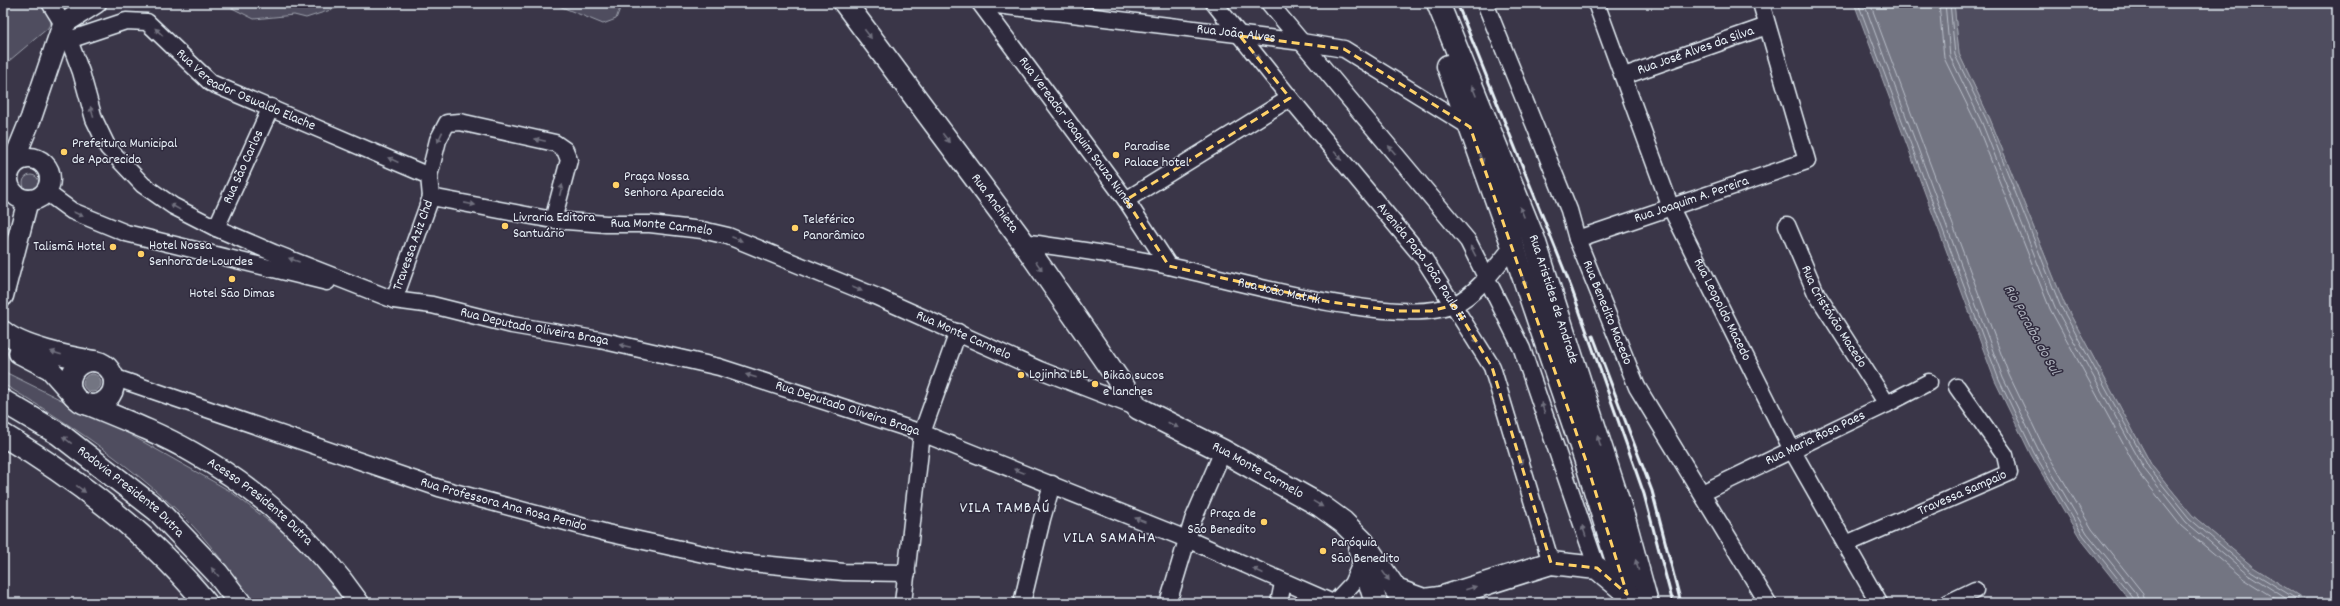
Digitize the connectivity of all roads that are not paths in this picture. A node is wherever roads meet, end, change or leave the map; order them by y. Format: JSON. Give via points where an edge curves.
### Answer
{"nodes":[{"id":1,"x":50,"y":3,"type":"edge"},
{"id":2,"x":96,"y":3,"type":"edge"},
{"id":3,"x":845,"y":3,"type":"edge"},
{"id":4,"x":980,"y":3,"type":"edge"},
{"id":5,"x":1214,"y":3,"type":"edge"},
{"id":6,"x":1270,"y":3,"type":"edge"},
{"id":7,"x":1425,"y":3,"type":"edge"},
{"id":8,"x":1438,"y":3,"type":"edge"},
{"id":9,"x":1485,"y":3,"type":"edge"},
{"id":10,"x":1596,"y":3,"type":"edge"},
{"id":11,"x":1761,"y":3,"type":"edge"},
{"id":12,"x":1768,"y":26,"type":"junction"},
{"id":13,"x":66,"y":32,"type":"junction"},
{"id":14,"x":1240,"y":36,"type":"junction"},
{"id":15,"x":1302,"y":42,"type":"junction"},
{"id":16,"x":1624,"y":76,"type":"junction"},
{"id":17,"x":1290,"y":98,"type":"junction"},
{"id":18,"x":271,"y":107,"type":"junction"},
{"id":19,"x":31,"y":118,"type":"junction"},
{"id":20,"x":1470,"y":127,"type":"junction"},
{"id":21,"x":47,"y":168,"type":"junction"},
{"id":22,"x":429,"y":176,"type":"junction"},
{"id":23,"x":7,"y":177,"type":"edge"},
{"id":24,"x":46,"y":192,"type":"junction"},
{"id":25,"x":432,"y":197,"type":"junction"},
{"id":26,"x":28,"y":200,"type":"junction"},
{"id":27,"x":1126,"y":200,"type":"junction"},
{"id":28,"x":1671,"y":208,"type":"junction"},
{"id":29,"x":553,"y":220,"type":"junction"},
{"id":30,"x":1787,"y":226,"type":"dead end"},
{"id":31,"x":216,"y":228,"type":"junction"},
{"id":32,"x":1577,"y":239,"type":"junction"},
{"id":33,"x":1023,"y":242,"type":"junction"},
{"id":34,"x":1513,"y":246,"type":"junction"},
{"id":35,"x":1169,"y":266,"type":"junction"},
{"id":36,"x":1488,"y":279,"type":"junction"},
{"id":37,"x":342,"y":281,"type":"junction"},
{"id":38,"x":3,"y":296,"type":"edge"},
{"id":39,"x":394,"y":300,"type":"junction"},
{"id":40,"x":1454,"y":305,"type":"junction"},
{"id":41,"x":3,"y":331,"type":"edge"},
{"id":42,"x":958,"y":332,"type":"junction"},
{"id":43,"x":3,"y":341,"type":"edge"},
{"id":44,"x":94,"y":361,"type":"junction"},
{"id":45,"x":113,"y":380,"type":"junction"},
{"id":46,"x":1928,"y":382,"type":"dead end"},
{"id":47,"x":1957,"y":387,"type":"dead end"},
{"id":48,"x":79,"y":400,"type":"junction"},
{"id":49,"x":3,"y":401,"type":"edge"},
{"id":50,"x":1887,"y":404,"type":"junction"},
{"id":51,"x":1138,"y":408,"type":"junction"},
{"id":52,"x":139,"y":426,"type":"junction"},
{"id":53,"x":922,"y":433,"type":"junction"},
{"id":54,"x":3,"y":435,"type":"edge"},
{"id":55,"x":1792,"y":450,"type":"junction"},
{"id":56,"x":1223,"y":451,"type":"junction"},
{"id":57,"x":1052,"y":484,"type":"junction"},
{"id":58,"x":1702,"y":494,"type":"junction"},
{"id":59,"x":1355,"y":534,"type":"junction"},
{"id":60,"x":1189,"y":540,"type":"junction"},
{"id":61,"x":1846,"y":544,"type":"junction"},
{"id":62,"x":1363,"y":559,"type":"junction"},
{"id":63,"x":1551,"y":563,"type":"junction"},
{"id":64,"x":1597,"y":568,"type":"junction"},
{"id":65,"x":907,"y":573,"type":"junction"},
{"id":66,"x":1283,"y":583,"type":"junction"},
{"id":67,"x":1975,"y":590,"type":"dead end"},
{"id":68,"x":1629,"y":599,"type":"edge"},
{"id":69,"x":1438,"y":601,"type":"edge"},
{"id":70,"x":206,"y":603,"type":"edge"},
{"id":71,"x":240,"y":603,"type":"edge"},
{"id":72,"x":359,"y":603,"type":"edge"},
{"id":73,"x":904,"y":603,"type":"edge"},
{"id":74,"x":1022,"y":603,"type":"edge"},
{"id":75,"x":1168,"y":603,"type":"edge"},
{"id":76,"x":1279,"y":603,"type":"edge"},
{"id":77,"x":1333,"y":603,"type":"edge"},
{"id":78,"x":1376,"y":603,"type":"edge"},
{"id":79,"x":1389,"y":603,"type":"edge"},
{"id":80,"x":1412,"y":603,"type":"edge"},
{"id":81,"x":1647,"y":603,"type":"edge"},
{"id":82,"x":1768,"y":603,"type":"edge"},
{"id":83,"x":1879,"y":603,"type":"edge"},
{"id":84,"x":1948,"y":603,"type":"edge"}],
"edges":[{"from":1,"to":13,"type":"street","name":"Rua Deputado Oliveira Braga"},
{"from":2,"to":13,"type":"street"},
{"from":3,"to":33,"type":"main road","name":"Rua Anchieta","one_way":true},
{"from":4,"to":14,"type":"street","name":"Rua João Alves"},
{"from":4,"to":27,"type":"street","name":"Rua Vereador Joaquim Souza Nunes"},
{"from":5,"to":14,"type":"street","name":"Avenida Papa João Paulo II"},
{"from":6,"to":15,"type":"street"},
{"from":7,"to":20,"type":"main road","name":"Rua Aristides de Andrade"},
{"from":81,"to":8,"type":"main road","name":"Rua Aristides de Andrade","one_way":true,"via":[[1625,522],[1534,240]]},
{"from":9,"to":32,"type":"street","name":"Rua Benedito Macedo","via":[[1569,210]]},
{"from":10,"to":16,"type":"street","name":"Rua Leopoldo Macedo"},
{"from":11,"to":12,"type":"street"},
{"from":12,"to":16,"type":"street","name":"Rua José Alves da Silva"},
{"from":12,"to":28,"type":"street","name":"Rua Joaquim A. Pereira","via":[[1807,161]]},
{"from":18,"to":13,"type":"street","name":"Rua Vereador Oswaldo Elache","one_way":true,"via":[[211,83],[147,22],[126,21]]},
{"from":13,"to":19,"type":"street"},
{"from":31,"to":13,"type":"street","name":"Rua Deputado Oliveira Braga","one_way":true,"via":[[173,206],[143,185],[108,148],[98,130]]},
{"from":14,"to":15,"type":"street","name":"Rua João Alves"},
{"from":14,"to":17,"type":"street","name":"Avenida Papa João Paulo II","one_way":true},
{"from":15,"to":20,"type":"street","name":"Rua João Alves","via":[[1344,49]]},
{"from":36,"to":15,"type":"street","one_way":true,"via":[[1468,241]]},
{"from":16,"to":28,"type":"street","name":"Rua Leopoldo Macedo"},
{"from":17,"to":27,"type":"street"},
{"from":17,"to":40,"type":"street","name":"Avenida Papa João Paulo II","one_way":true,"via":[[1424,259]]},
{"from":22,"to":18,"type":"street","name":"Rua Vereador Oswaldo Elache","one_way":true},
{"from":18,"to":31,"type":"street","name":"Rua São Carlos"},
{"from":19,"to":21,"type":"street","via":[[35,138]]},
{"from":19,"to":23,"type":"street"},
{"from":20,"to":34,"type":"main road","name":"Rua Aristides de Andrade","one_way":true},
{"from":21,"to":23,"type":"street","via":[[33,158],[19,160]]},
{"from":21,"to":24,"type":"street","via":[[51,181]]},
{"from":22,"to":25,"type":"street","name":"Travessa Aziz Chd"},
{"from":29,"to":22,"type":"street","name":"Travessa Aziz Chd","one_way":true,"via":[[569,160],[566,150],[555,143],[460,122],[447,123],[438,140]]},
{"from":23,"to":26,"type":"street","via":[[14,195]]},
{"from":24,"to":26,"type":"street","via":[[37,199]]},
{"from":24,"to":37,"type":"street","one_way":true,"via":[[72,211],[126,233],[327,282]]},
{"from":25,"to":29,"type":"street","name":"Rua Monte Carmelo","one_way":true},
{"from":25,"to":39,"type":"street","name":"Travessa Aziz Chd"},
{"from":26,"to":38,"type":"street"},
{"from":27,"to":35,"type":"street","name":"Rua Vereador Joaquim Souza Nunes"},
{"from":28,"to":32,"type":"street","name":"Rua Joaquim A. Pereira"},
{"from":28,"to":55,"type":"street","name":"Rua Leopoldo Macedo"},
{"from":29,"to":42,"type":"street","name":"Rua Monte Carmelo","one_way":true,"via":[[650,224],[728,236]]},
{"from":30,"to":50,"type":"street","name":"Rua Cristóvão Macedo","via":[[1816,293]]},
{"from":37,"to":31,"type":"street","name":"Rua Deputado Oliveira Braga","one_way":true},
{"from":32,"to":58,"type":"street","name":"Rua Benedito Macedo","via":[[1637,387]]},
{"from":33,"to":35,"type":"street","name":"Rua João Matrik","via":[[1128,257]]},
{"from":33,"to":51,"type":"main road","name":"Rua Anchieta","one_way":true},
{"from":34,"to":36,"type":"street","name":"Rua João Matrik"},
{"from":34,"to":68,"type":"main road","name":"Rua Aristides de Andrade","one_way":true,"via":[[1585,458]]},
{"from":35,"to":40,"type":"street","name":"Rua João Matrik","via":[[1330,302],[1398,311],[1431,311]]},
{"from":36,"to":40,"type":"street","name":"Rua João Matrik"},
{"from":64,"to":36,"type":"street","one_way":true,"via":[[1522,349]]},
{"from":37,"to":39,"type":"street","name":"Rua Deputado Oliveira Braga"},
{"from":53,"to":39,"type":"street","name":"Rua Deputado Oliveira Braga","one_way":true,"via":[[719,366],[600,340],[512,325],[432,305]]},
{"from":40,"to":63,"type":"street","name":"Avenida Papa João Paulo II","one_way":true,"via":[[1492,367]]},
{"from":44,"to":41,"type":"street","name":"Rua Professora Ana Rosa Penido","one_way":true,"via":[[59,354]]},
{"from":42,"to":51,"type":"street","name":"Rua Monte Carmelo","via":[[1040,370]]},
{"from":42,"to":53,"type":"street"},
{"from":43,"to":48,"type":"street","via":[[15,351],[50,369]]},
{"from":44,"to":45,"type":"street","name":"Rua Professora Ana Rosa Penido","via":[[109,369]]},
{"from":44,"to":48,"type":"street","via":[[80,365],[71,376],[71,390]]},
{"from":45,"to":48,"type":"street","via":[[107,398],[92,405]]},
{"from":45,"to":52,"type":"street","via":[[122,409]]},
{"from":45,"to":65,"type":"street","name":"Rua Professora Ana Rosa Penido","via":[[439,488],[607,533],[748,562],[844,572]]},
{"from":46,"to":50,"type":"street","name":"Rua Maria Rosa Paes"},
{"from":47,"to":61,"type":"street","name":"Travessa Sampaio","via":[[2005,455],[2009,472]]},
{"from":48,"to":52,"type":"street"},
{"from":71,"to":49,"type":"main road","name":"Rodovia Presidente Dutra","one_way":true,"via":[[217,574],[157,510],[59,434]]},
{"from":50,"to":55,"type":"street","name":"Rua Maria Rosa Paes"},
{"from":51,"to":56,"type":"main road","name":"Rua Monte Carmelo","one_way":true},
{"from":52,"to":72,"type":"street","name":"Acesso Presidente Dutra","via":[[227,473],[290,522],[314,546]]},
{"from":57,"to":53,"type":"street","name":"Rua Deputado Oliveira Braga","one_way":true},
{"from":53,"to":65,"type":"street"},
{"from":54,"to":70,"type":"main road","name":"Rodovia Presidente Dutra","one_way":true,"via":[[80,487],[151,543]]},
{"from":55,"to":58,"type":"street","name":"Rua Maria Rosa Paes"},
{"from":55,"to":61,"type":"street","name":"Rua Leopoldo Macedo"},
{"from":56,"to":59,"type":"main road","name":"Rua Monte Carmelo","one_way":true,"via":[[1321,506]]},
{"from":56,"to":60,"type":"street","via":[[1193,520]]},
{"from":60,"to":57,"type":"street","name":"Rua Deputado Oliveira Braga","one_way":true},
{"from":57,"to":74,"type":"street"},
{"from":58,"to":82,"type":"street","name":"Rua Benedito Macedo"},
{"from":59,"to":62,"type":"main road"},
{"from":59,"to":69,"type":"main road","name":"Rua Monte Carmelo","one_way":true,"via":[[1396,590],[1424,600]]},
{"from":66,"to":60,"type":"street","name":"Rua Deputado Oliveira Braga","one_way":true},
{"from":60,"to":75,"type":"street"},
{"from":61,"to":83,"type":"street","name":"Rua Leopoldo Macedo"},
{"from":62,"to":77,"type":"street","via":[[1352,584]]},
{"from":62,"to":78,"type":"main road"},
{"from":63,"to":64,"type":"main road"},
{"from":69,"to":63,"type":"main road","name":"Rua Monte Carmelo","one_way":true},
{"from":64,"to":68,"type":"main road"},
{"from":65,"to":73,"type":"street"},
{"from":66,"to":76,"type":"street"},
{"from":66,"to":77,"type":"street","name":"Rua Deputado Oliveira Braga"},
{"from":67,"to":84,"type":"street"},
{"from":79,"to":80,"type":"main road"}]}
